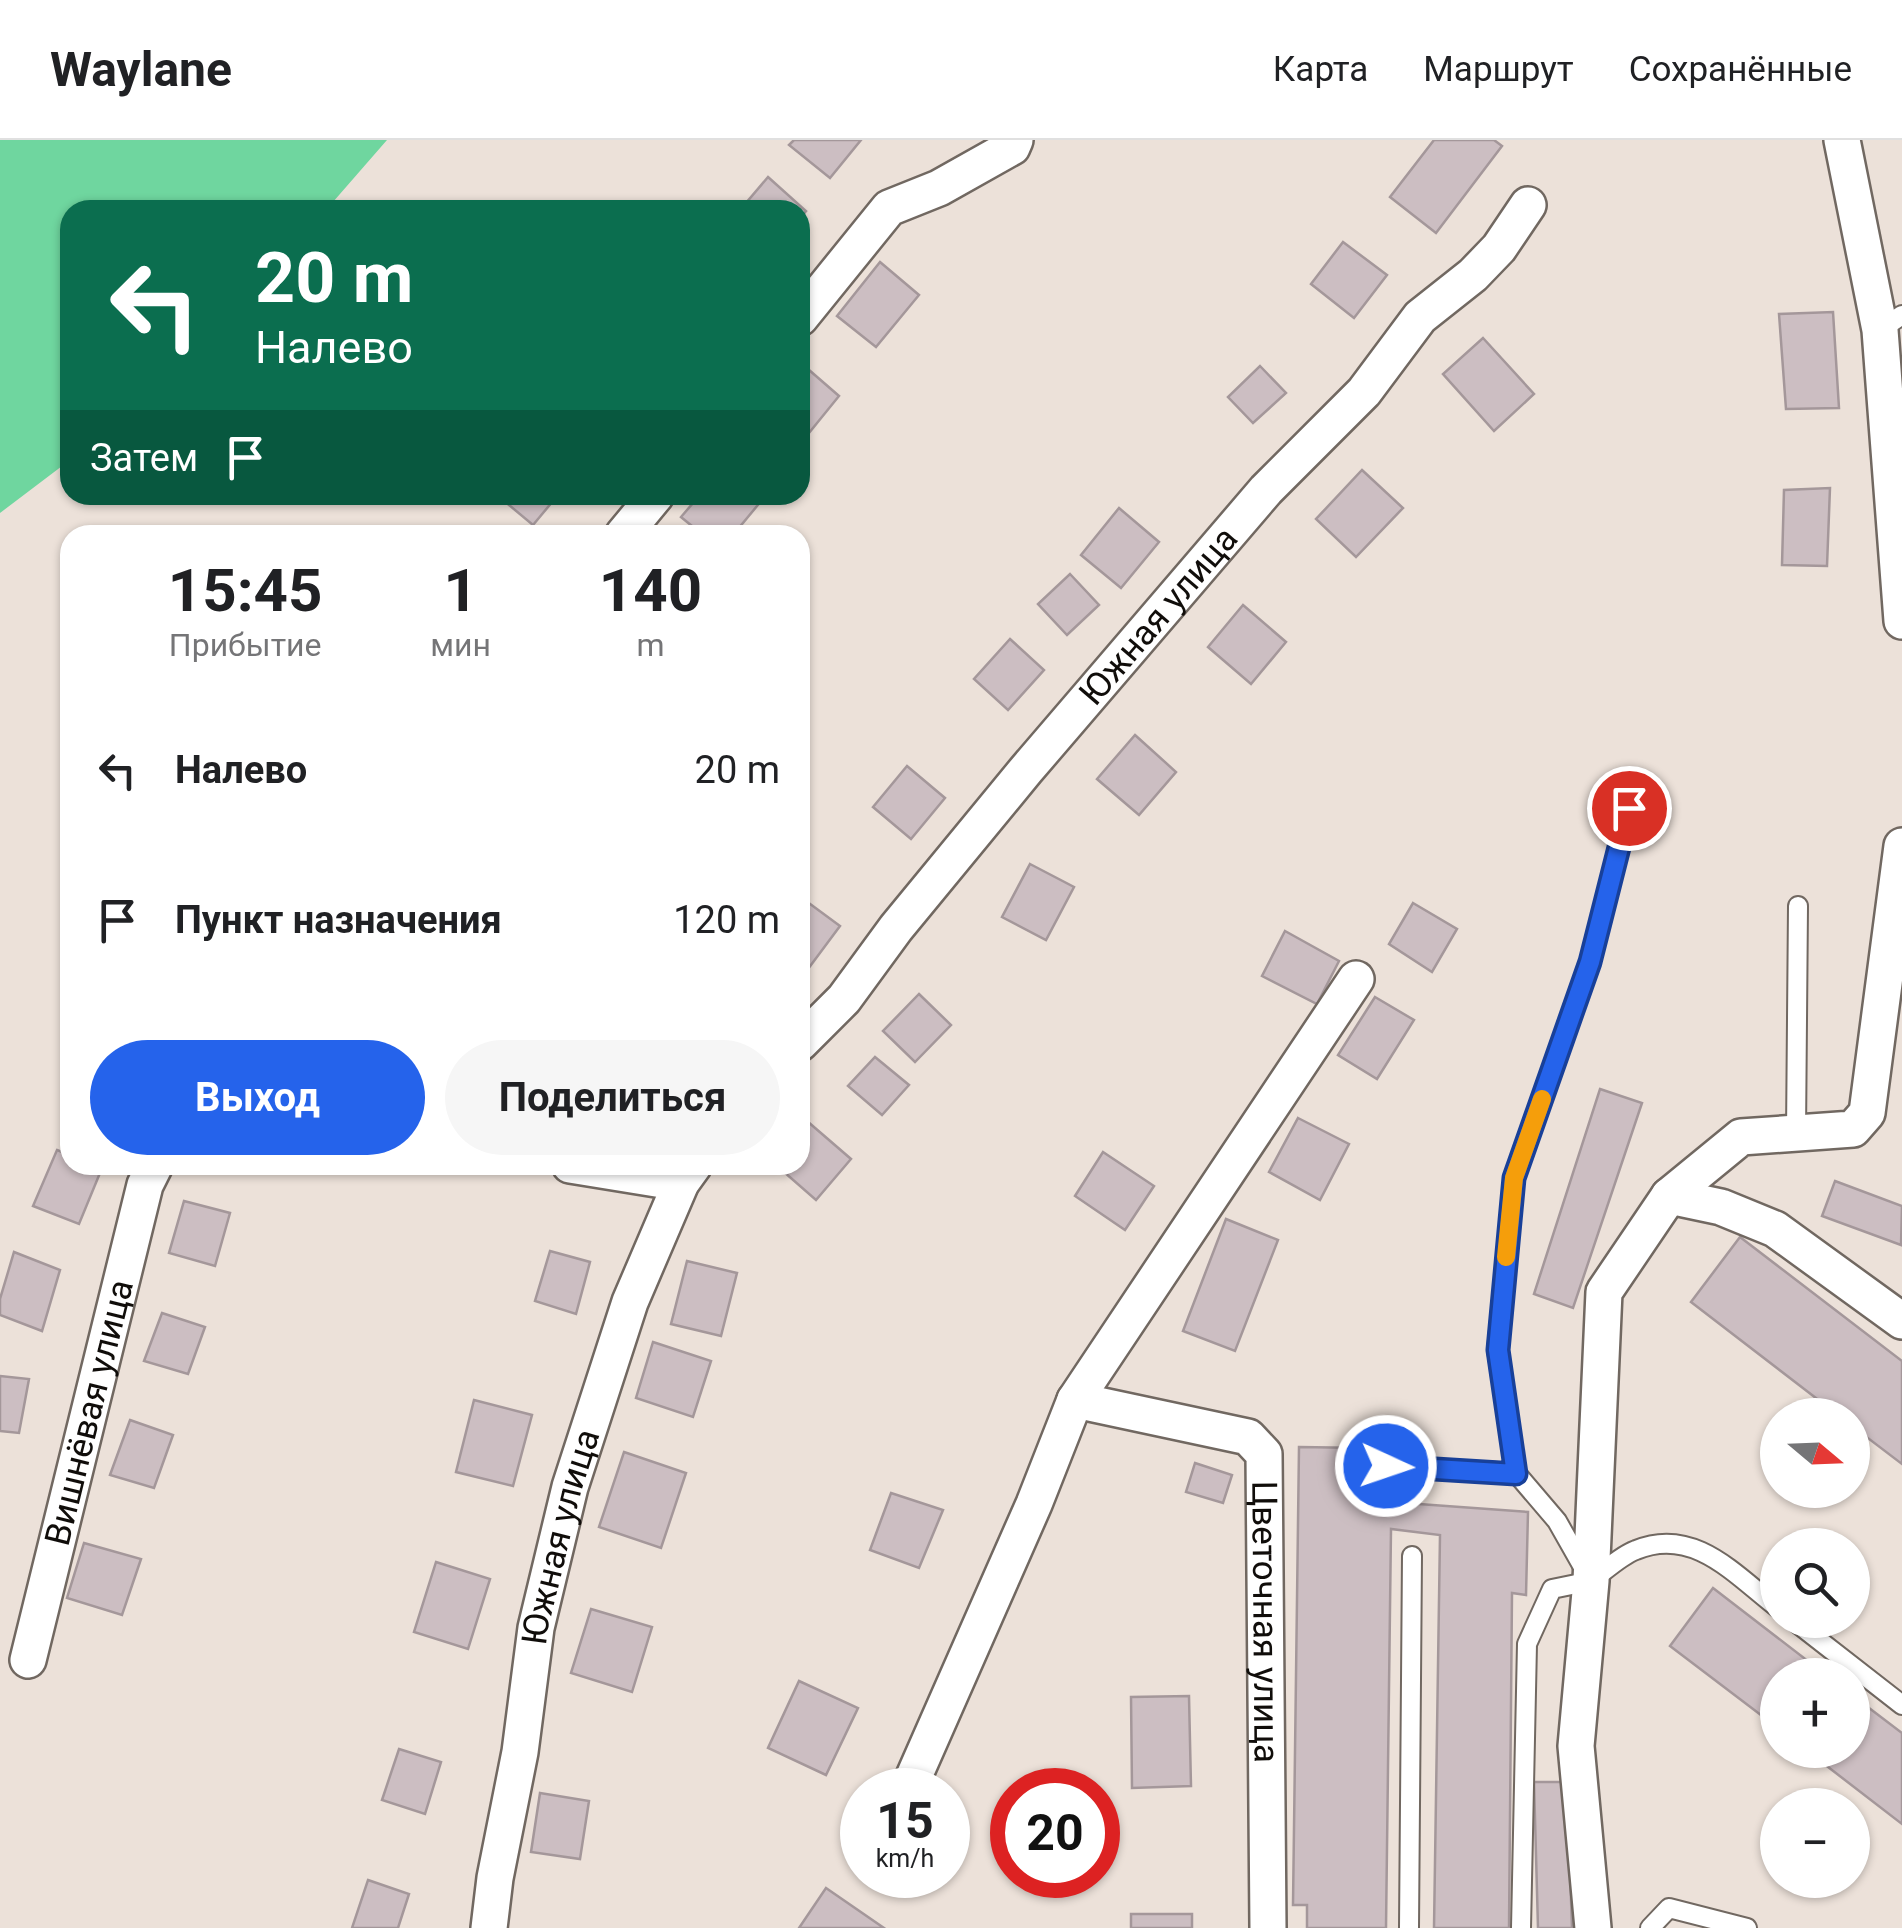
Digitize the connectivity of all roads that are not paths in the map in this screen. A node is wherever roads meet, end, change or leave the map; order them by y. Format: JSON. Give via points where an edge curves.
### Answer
{"nodes":[{"id":1,"x":1015,"y":140,"type":"edge"},
{"id":2,"x":1842,"y":140,"type":"edge"},
{"id":3,"x":1528,"y":204,"type":"dead end"},
{"id":4,"x":810,"y":306,"type":"edge"},
{"id":5,"x":1891,"y":322,"type":"edge"},
{"id":6,"x":648,"y":505,"type":"edge"},
{"id":7,"x":632,"y":525,"type":"edge"},
{"id":8,"x":1902,"y":621,"type":"edge"},
{"id":9,"x":1629,"y":808,"type":"dead end"},
{"id":10,"x":1902,"y":846,"type":"edge"},
{"id":11,"x":1798,"y":906,"type":"dead end"},
{"id":12,"x":1356,"y":979,"type":"dead end"},
{"id":13,"x":810,"y":1033,"type":"edge"},
{"id":14,"x":1796,"y":1133,"type":"junction"},
{"id":15,"x":150,"y":1175,"type":"edge"},
{"id":16,"x":687,"y":1175,"type":"edge"},
{"id":17,"x":1669,"y":1196,"type":"junction"},
{"id":18,"x":1902,"y":1321,"type":"edge"},
{"id":19,"x":1075,"y":1400,"type":"junction"},
{"id":20,"x":1386,"y":1466,"type":"dead end"},
{"id":21,"x":1516,"y":1474,"type":"junction"},
{"id":22,"x":1412,"y":1556,"type":"dead end"},
{"id":23,"x":1590,"y":1582,"type":"junction"},
{"id":24,"x":1760,"y":1594,"type":"edge"},
{"id":25,"x":1815,"y":1638,"type":"edge"},
{"id":26,"x":28,"y":1660,"type":"dead end"},
{"id":27,"x":1902,"y":1705,"type":"edge"},
{"id":28,"x":918,"y":1768,"type":"edge"},
{"id":29,"x":489,"y":1928,"type":"edge"},
{"id":30,"x":1268,"y":1928,"type":"edge"},
{"id":31,"x":1409,"y":1928,"type":"edge"},
{"id":32,"x":1521,"y":1928,"type":"edge"},
{"id":33,"x":1593,"y":1928,"type":"edge"},
{"id":34,"x":1650,"y":1928,"type":"edge"},
{"id":35,"x":1747,"y":1928,"type":"edge"}],
"edges":[{"from":1,"to":4,"type":"street","via":[[939,188],[890,208]]},
{"from":2,"to":5,"type":"street"},
{"from":3,"to":13,"type":"street","name":"Южная улица","via":[[1499,248],[1420,317],[1364,392],[1266,490]]},
{"from":5,"to":8,"type":"street"},
{"from":6,"to":7,"type":"street"},
{"from":9,"to":21,"type":"lane","via":[[1590,962],[1514,1178],[1498,1350]]},
{"from":10,"to":14,"type":"street","via":[[1867,1113],[1853,1129]]},
{"from":11,"to":14,"type":"lane"},
{"from":12,"to":19,"type":"street"},
{"from":14,"to":17,"type":"street","via":[[1741,1138]]},
{"from":15,"to":26,"type":"street","name":"Вишнёвая улица"},
{"from":16,"to":29,"type":"street","name":"Южная улица","via":[[630,1302],[570,1487],[536,1628]]},
{"from":17,"to":18,"type":"street","via":[[1775,1229]]},
{"from":17,"to":23,"type":"street","via":[[1604,1292]]},
{"from":19,"to":28,"type":"street"},
{"from":19,"to":30,"type":"street","name":"Цветочная улица","via":[[1248,1436],[1264,1454]]},
{"from":20,"to":21,"type":"lane"},
{"from":21,"to":23,"type":"lane","via":[[1557,1521]]},
{"from":22,"to":31,"type":"lane"},
{"from":23,"to":24,"type":"lane","via":[[1634,1550],[1672,1541],[1704,1551]]},
{"from":23,"to":32,"type":"lane","via":[[1552,1589],[1527,1644]]},
{"from":23,"to":33,"type":"street","via":[[1576,1746]]},
{"from":25,"to":27,"type":"lane"},
{"from":34,"to":35,"type":"lane","via":[[1669,1908]]}]}
